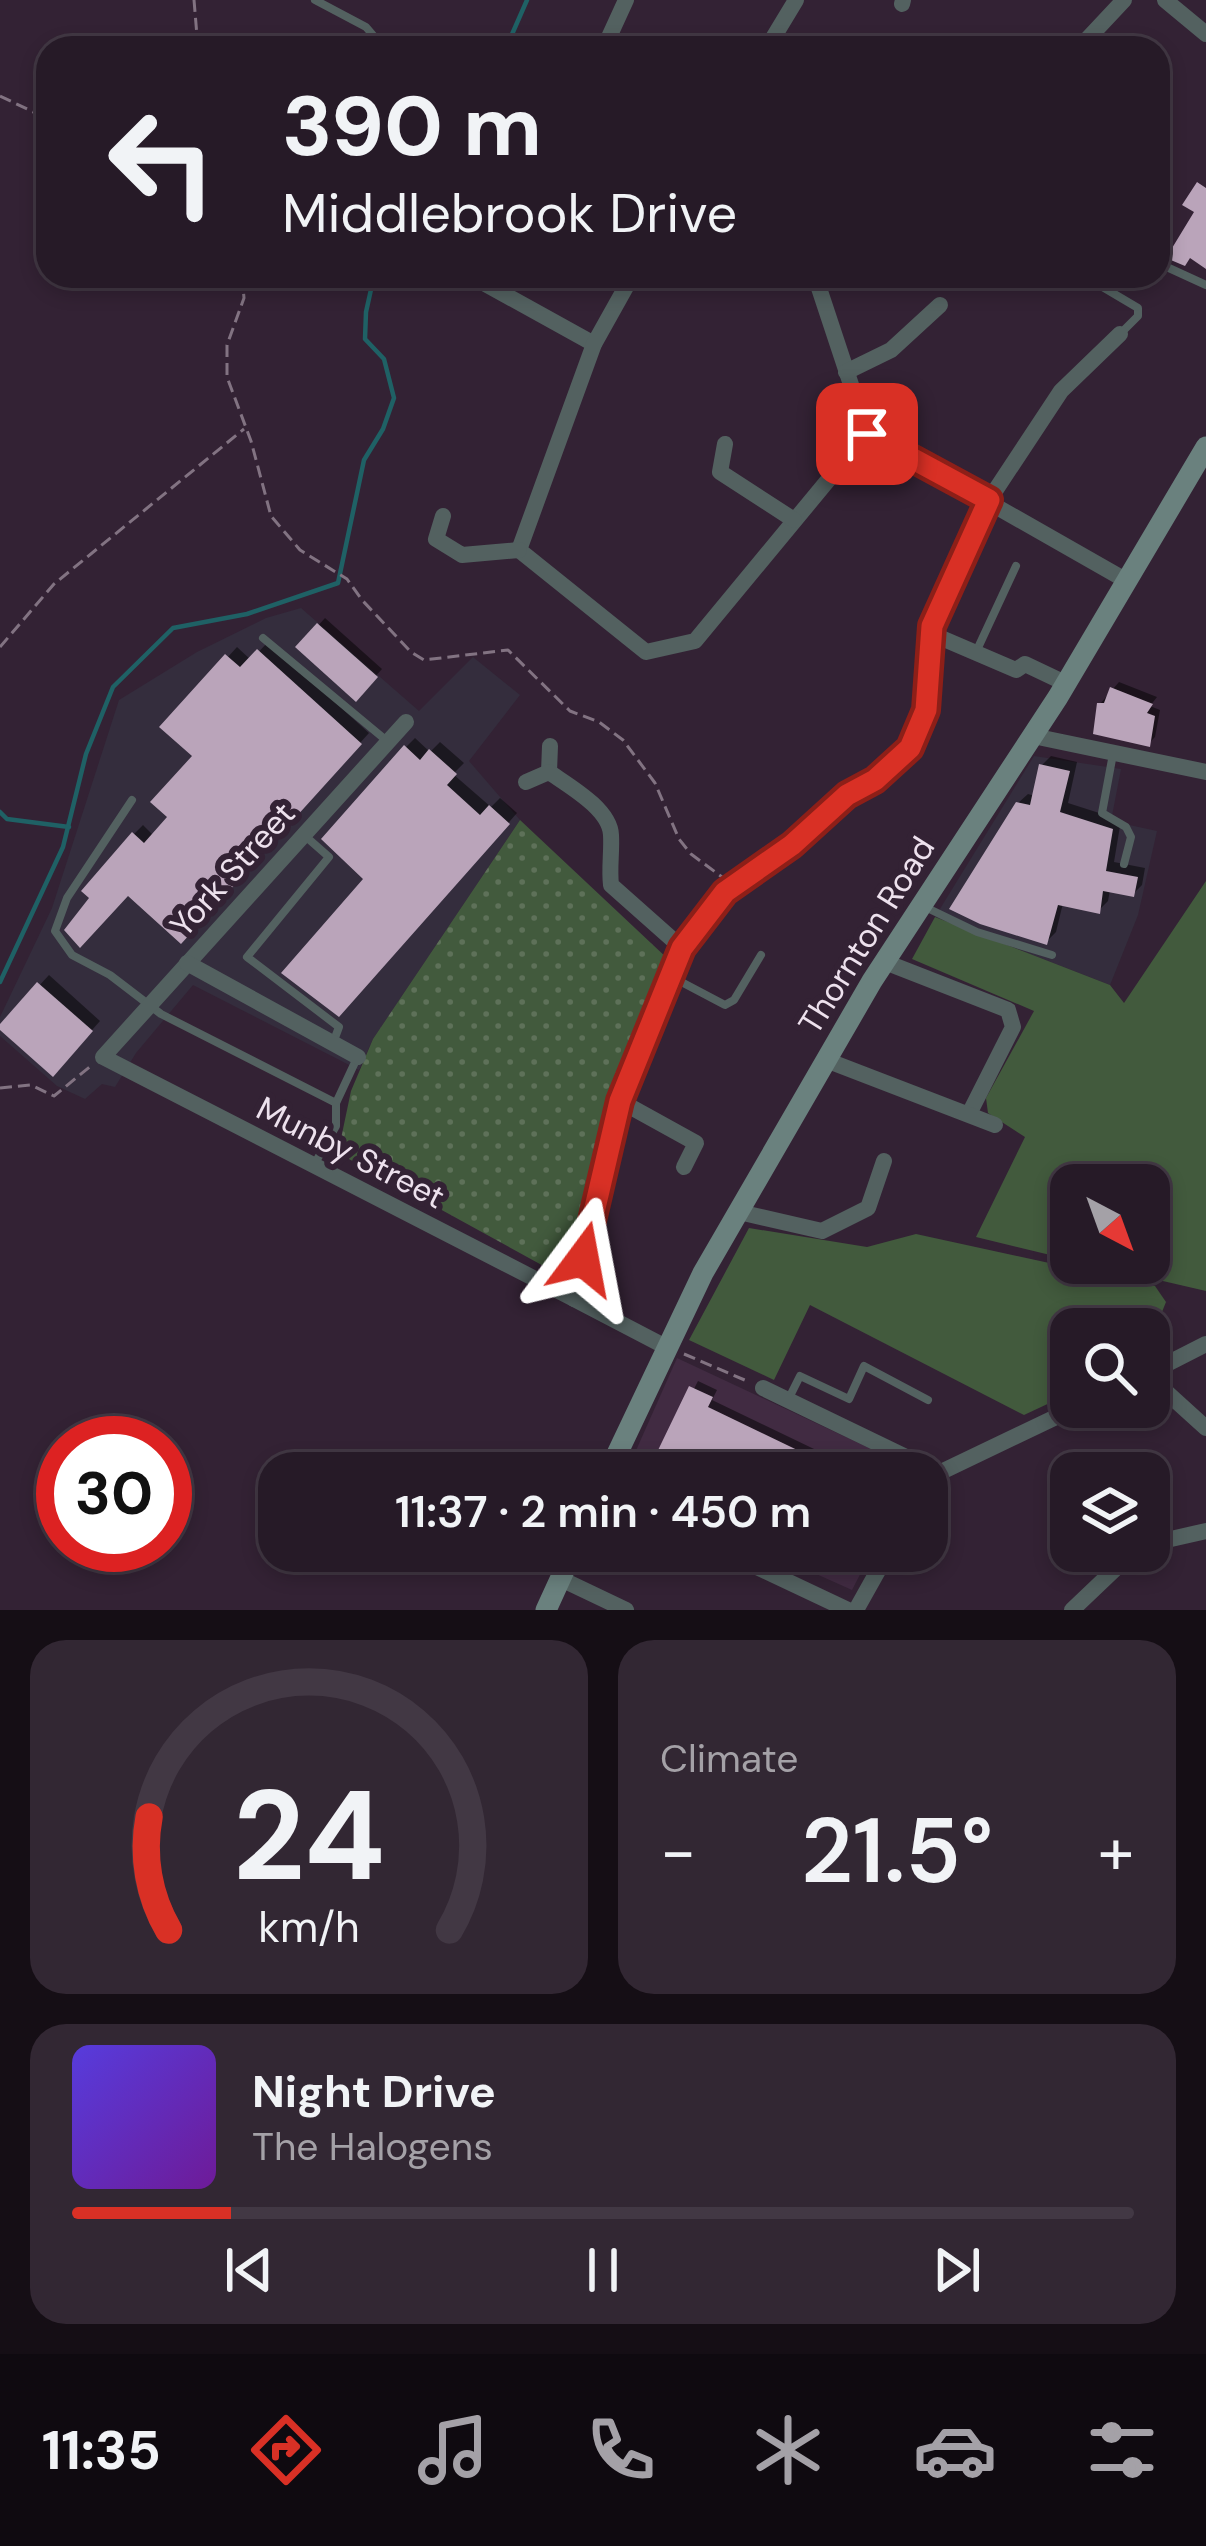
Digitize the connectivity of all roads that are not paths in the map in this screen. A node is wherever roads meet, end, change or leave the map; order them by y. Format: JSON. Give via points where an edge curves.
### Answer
{"nodes":[{"id":1,"x":315,"y":0,"type":"edge"},
{"id":2,"x":626,"y":0,"type":"edge"},
{"id":3,"x":796,"y":0,"type":"edge"},
{"id":4,"x":1124,"y":0,"type":"edge"},
{"id":5,"x":1165,"y":0,"type":"edge"},
{"id":6,"x":1206,"y":34,"type":"edge"},
{"id":7,"x":374,"y":36,"type":"edge"},
{"id":8,"x":610,"y":36,"type":"edge"},
{"id":9,"x":774,"y":36,"type":"edge"},
{"id":10,"x":1090,"y":36,"type":"edge"},
{"id":11,"x":1170,"y":269,"type":"edge"},
{"id":12,"x":1206,"y":286,"type":"edge"},
{"id":13,"x":493,"y":288,"type":"edge"},
{"id":14,"x":625,"y":288,"type":"edge"},
{"id":15,"x":819,"y":288,"type":"edge"},
{"id":16,"x":1104,"y":288,"type":"edge"},
{"id":17,"x":940,"y":305,"type":"dead end"},
{"id":18,"x":1120,"y":334,"type":"joint"},
{"id":19,"x":594,"y":344,"type":"junction"},
{"id":20,"x":846,"y":372,"type":"junction"},
{"id":21,"x":867,"y":434,"type":"junction"},
{"id":22,"x":725,"y":444,"type":"dead end"},
{"id":23,"x":1206,"y":447,"type":"edge"},
{"id":24,"x":989,"y":500,"type":"junction"},
{"id":25,"x":443,"y":516,"type":"dead end"},
{"id":26,"x":794,"y":520,"type":"junction"},
{"id":27,"x":519,"y":550,"type":"junction"},
{"id":28,"x":1016,"y":566,"type":"dead end"},
{"id":29,"x":1127,"y":581,"type":"junction"},
{"id":30,"x":932,"y":634,"type":"junction"},
{"id":31,"x":263,"y":638,"type":"dead end"},
{"id":32,"x":976,"y":653,"type":"junction"},
{"id":33,"x":1065,"y":683,"type":"junction"},
{"id":34,"x":406,"y":722,"type":"dead end"},
{"id":35,"x":1033,"y":736,"type":"junction"},
{"id":36,"x":388,"y":742,"type":"junction"},
{"id":37,"x":550,"y":746,"type":"dead end"},
{"id":38,"x":1114,"y":753,"type":"junction"},
{"id":39,"x":549,"y":772,"type":"junction"},
{"id":40,"x":1206,"y":772,"type":"edge"},
{"id":41,"x":526,"y":782,"type":"dead end"},
{"id":42,"x":132,"y":800,"type":"dead end"},
{"id":43,"x":303,"y":834,"type":"junction"},
{"id":44,"x":1124,"y":864,"type":"dead end"},
{"id":45,"x":922,"y":905,"type":"junction"},
{"id":46,"x":682,"y":948,"type":"junction"},
{"id":47,"x":761,"y":955,"type":"dead end"},
{"id":48,"x":1052,"y":955,"type":"dead end"},
{"id":49,"x":885,"y":962,"type":"junction"},
{"id":50,"x":187,"y":963,"type":"junction"},
{"id":51,"x":669,"y":976,"type":"junction"},
{"id":52,"x":148,"y":1005,"type":"junction"},
{"id":53,"x":333,"y":1043,"type":"junction"},
{"id":54,"x":103,"y":1057,"type":"joint"},
{"id":55,"x":358,"y":1057,"type":"joint"},
{"id":56,"x":826,"y":1060,"type":"junction"},
{"id":57,"x":620,"y":1101,"type":"junction"},
{"id":58,"x":336,"y":1103,"type":"junction"},
{"id":59,"x":969,"y":1114,"type":"junction"},
{"id":60,"x":995,"y":1125,"type":"dead end"},
{"id":61,"x":884,"y":1160,"type":"dead end"},
{"id":62,"x":314,"y":1166,"type":"junction"},
{"id":63,"x":684,"y":1167,"type":"dead end"},
{"id":64,"x":739,"y":1212,"type":"junction"},
{"id":65,"x":574,"y":1299,"type":"junction"},
{"id":66,"x":1206,"y":1344,"type":"edge"},
{"id":67,"x":666,"y":1347,"type":"junction"},
{"id":68,"x":1170,"y":1362,"type":"edge"},
{"id":69,"x":763,"y":1388,"type":"road end"},
{"id":70,"x":1170,"y":1395,"type":"edge"},
{"id":71,"x":788,"y":1400,"type":"junction"},
{"id":72,"x":928,"y":1400,"type":"dead end"},
{"id":73,"x":1050,"y":1420,"type":"edge"},
{"id":74,"x":1206,"y":1428,"type":"edge"},
{"id":75,"x":618,"y":1452,"type":"edge"},
{"id":76,"x":883,"y":1452,"type":"edge"},
{"id":77,"x":948,"y":1472,"type":"edge"},
{"id":78,"x":1206,"y":1531,"type":"edge"},
{"id":79,"x":1170,"y":1539,"type":"edge"},
{"id":80,"x":564,"y":1572,"type":"edge"},
{"id":81,"x":769,"y":1572,"type":"edge"},
{"id":82,"x":876,"y":1572,"type":"edge"},
{"id":83,"x":1112,"y":1572,"type":"edge"},
{"id":84,"x":561,"y":1579,"type":"junction"},
{"id":85,"x":546,"y":1610,"type":"edge"},
{"id":86,"x":626,"y":1610,"type":"edge"},
{"id":87,"x":852,"y":1610,"type":"edge"},
{"id":88,"x":1072,"y":1610,"type":"edge"}],
"edges":[{"from":1,"to":7,"type":"lane"},
{"from":2,"to":8,"type":"street"},
{"from":3,"to":9,"type":"street"},
{"from":4,"to":10,"type":"street"},
{"from":5,"to":6,"type":"street"},
{"from":11,"to":12,"type":"lane"},
{"from":13,"to":19,"type":"street"},
{"from":14,"to":19,"type":"street"},
{"from":15,"to":20,"type":"street"},
{"from":16,"to":18,"type":"lane","via":[[1138,308]]},
{"from":17,"to":20,"type":"street","via":[[891,350]]},
{"from":18,"to":24,"type":"street","via":[[1060,391]]},
{"from":19,"to":27,"type":"street"},
{"from":20,"to":21,"type":"street"},
{"from":21,"to":24,"type":"street"},
{"from":21,"to":26,"type":"street"},
{"from":22,"to":26,"type":"street","via":[[720,472]]},
{"from":23,"to":29,"type":"main road","name":"Thornton Road"},
{"from":24,"to":29,"type":"street"},
{"from":24,"to":30,"type":"street"},
{"from":25,"to":27,"type":"street","via":[[436,539],[462,555]]},
{"from":26,"to":27,"type":"street","via":[[695,641],[646,652]]},
{"from":28,"to":32,"type":"lane"},
{"from":29,"to":33,"type":"main road","name":"Thornton Road"},
{"from":30,"to":32,"type":"street"},
{"from":30,"to":46,"type":"street","via":[[926,710],[910,748],[732,887]]},
{"from":31,"to":36,"type":"lane"},
{"from":32,"to":33,"type":"street"},
{"from":33,"to":35,"type":"main road","name":"Thornton Road"},
{"from":34,"to":36,"type":"street","name":"York Street"},
{"from":35,"to":38,"type":"street"},
{"from":35,"to":45,"type":"main road","name":"Thornton Road"},
{"from":36,"to":43,"type":"street","name":"York Street"},
{"from":37,"to":39,"type":"street"},
{"from":38,"to":40,"type":"street"},
{"from":38,"to":44,"type":"lane","via":[[1102,813],[1131,837]]},
{"from":39,"to":41,"type":"street"},
{"from":39,"to":46,"type":"street","via":[[612,831],[611,885]]},
{"from":42,"to":52,"type":"lane","via":[[83,870],[55,931],[72,955]]},
{"from":43,"to":50,"type":"street","name":"York Street"},
{"from":43,"to":53,"type":"lane","via":[[329,857],[247,957],[340,1027]]},
{"from":45,"to":48,"type":"lane"},
{"from":45,"to":49,"type":"main road","name":"Thornton Road"},
{"from":46,"to":51,"type":"street"},
{"from":47,"to":51,"type":"lane","via":[[725,1005]]},
{"from":49,"to":56,"type":"main road","name":"Thornton Road"},
{"from":49,"to":59,"type":"street","via":[[1008,1010],[1013,1027]]},
{"from":50,"to":52,"type":"street","name":"York Street"},
{"from":50,"to":53,"type":"street"},
{"from":51,"to":57,"type":"street"},
{"from":52,"to":54,"type":"street","name":"York Street"},
{"from":52,"to":58,"type":"lane"},
{"from":53,"to":55,"type":"street"},
{"from":54,"to":62,"type":"street","name":"Munby Street"},
{"from":55,"to":58,"type":"lane"},
{"from":56,"to":59,"type":"street"},
{"from":56,"to":64,"type":"main road","name":"Thornton Road"},
{"from":57,"to":63,"type":"street","via":[[696,1143]]},
{"from":57,"to":65,"type":"street"},
{"from":58,"to":62,"type":"lane","via":[[336,1126]]},
{"from":59,"to":60,"type":"street"},
{"from":61,"to":64,"type":"street","via":[[868,1208],[822,1231]]},
{"from":62,"to":65,"type":"street","name":"Munby Street"},
{"from":64,"to":67,"type":"main road","name":"Thornton Road"},
{"from":65,"to":67,"type":"street","name":"Munby Street"},
{"from":66,"to":68,"type":"street"},
{"from":67,"to":75,"type":"main road","name":"Thornton Road"},
{"from":69,"to":71,"type":"street"},
{"from":70,"to":74,"type":"street"},
{"from":71,"to":72,"type":"lane","via":[[800,1376],[849,1399],[864,1366]]},
{"from":71,"to":76,"type":"street"},
{"from":73,"to":77,"type":"street"},
{"from":78,"to":79,"type":"street"},
{"from":80,"to":84,"type":"main road"},
{"from":81,"to":87,"type":"street"},
{"from":82,"to":87,"type":"street"},
{"from":83,"to":88,"type":"street"},
{"from":84,"to":85,"type":"main road"},
{"from":84,"to":86,"type":"street"}]}
